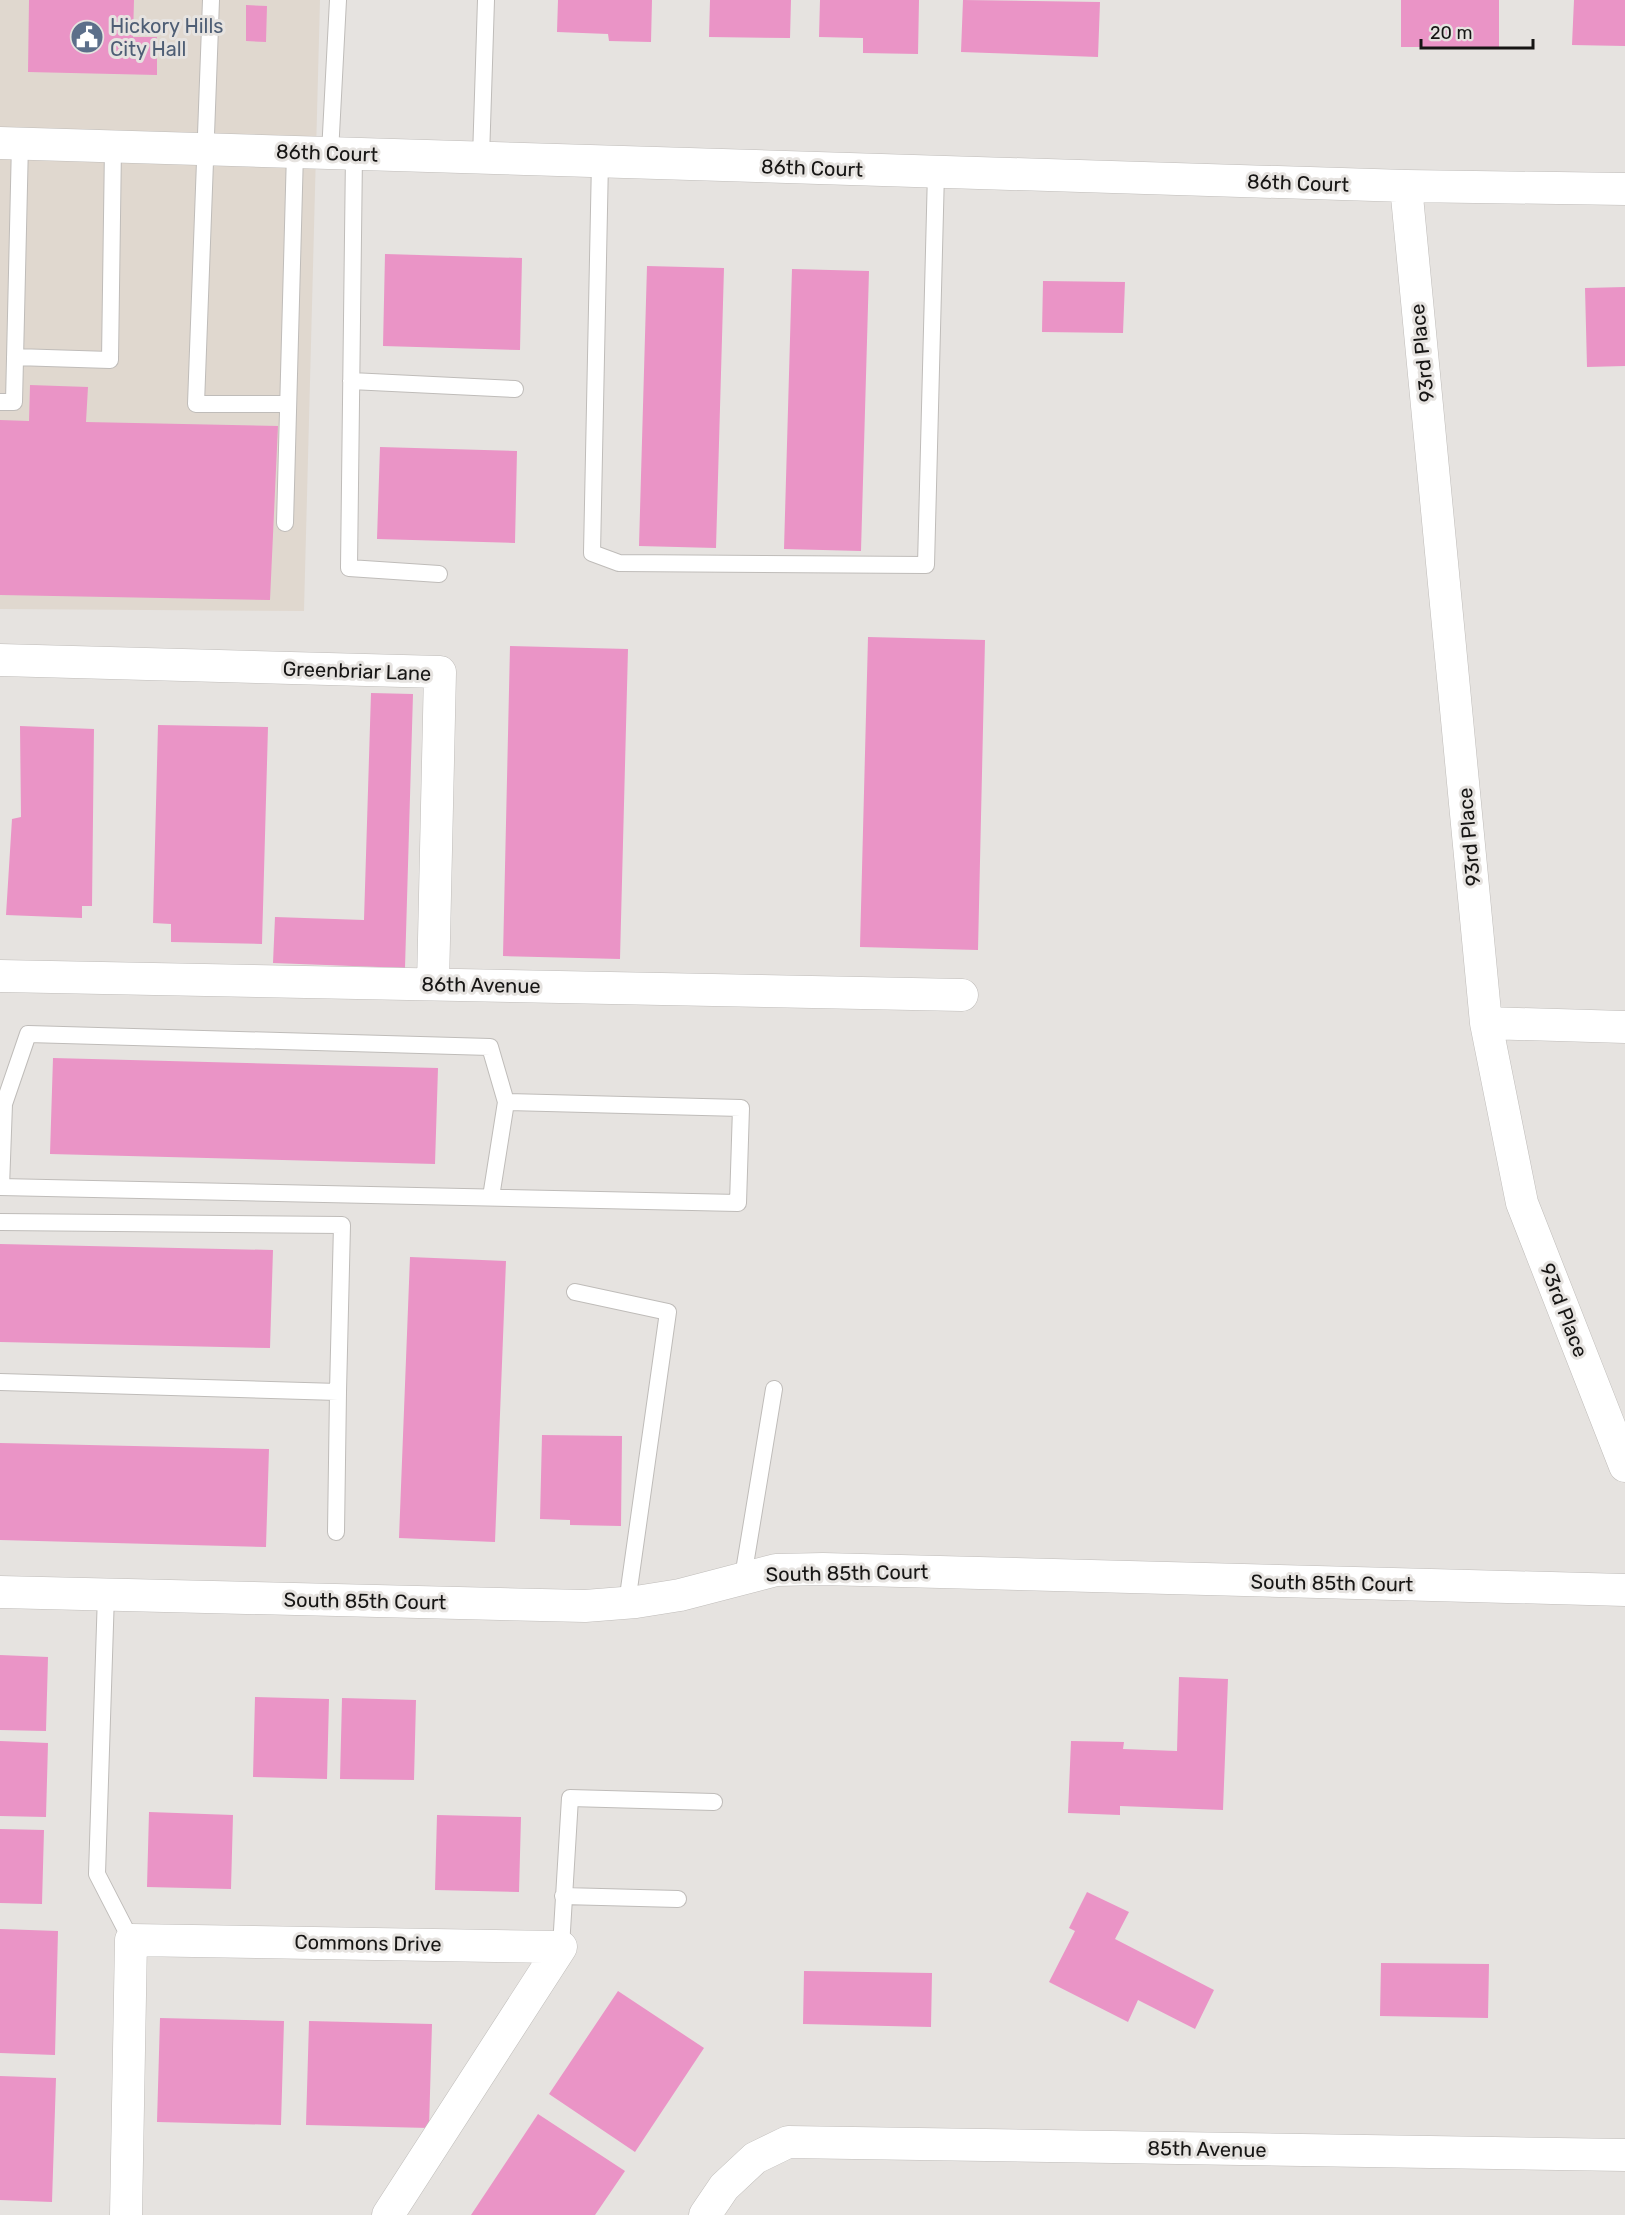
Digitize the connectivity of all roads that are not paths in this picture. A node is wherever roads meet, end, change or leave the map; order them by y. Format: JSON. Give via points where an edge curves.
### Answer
{"nodes":[{"id":1,"x":211,"y":0,"type":"edge"},
{"id":2,"x":338,"y":0,"type":"edge"},
{"id":3,"x":486,"y":0,"type":"edge"},
{"id":4,"x":10,"y":143,"type":"edge"},
{"id":5,"x":113,"y":146,"type":"junction"},
{"id":6,"x":204,"y":149,"type":"junction"},
{"id":7,"x":295,"y":152,"type":"junction"},
{"id":8,"x":342,"y":153,"type":"junction"},
{"id":9,"x":481,"y":158,"type":"junction"},
{"id":10,"x":600,"y":161,"type":"junction"},
{"id":11,"x":936,"y":172,"type":"junction"},
{"id":12,"x":1406,"y":186,"type":"junction"},
{"id":13,"x":1625,"y":189,"type":"edge"},
{"id":14,"x":15,"y":357,"type":"junction"},
{"id":15,"x":351,"y":381,"type":"junction"},
{"id":16,"x":515,"y":389,"type":"dead end"},
{"id":17,"x":0,"y":402,"type":"edge"},
{"id":18,"x":288,"y":404,"type":"junction"},
{"id":19,"x":285,"y":523,"type":"dead end"},
{"id":20,"x":439,"y":574,"type":"dead end"},
{"id":21,"x":0,"y":660,"type":"edge"},
{"id":22,"x":0,"y":976,"type":"edge"},
{"id":23,"x":433,"y":984,"type":"junction"},
{"id":24,"x":962,"y":995,"type":"dead end"},
{"id":25,"x":1486,"y":1023,"type":"junction"},
{"id":26,"x":1625,"y":1027,"type":"edge"},
{"id":27,"x":506,"y":1102,"type":"junction"},
{"id":28,"x":1,"y":1187,"type":"edge"},
{"id":29,"x":491,"y":1197,"type":"junction"},
{"id":30,"x":0,"y":1222,"type":"edge"},
{"id":31,"x":575,"y":1292,"type":"dead end"},
{"id":32,"x":0,"y":1382,"type":"edge"},
{"id":33,"x":774,"y":1389,"type":"dead end"},
{"id":34,"x":338,"y":1392,"type":"junction"},
{"id":35,"x":1625,"y":1466,"type":"edge"},
{"id":36,"x":336,"y":1532,"type":"dead end"},
{"id":37,"x":743,"y":1577,"type":"junction"},
{"id":38,"x":1625,"y":1590,"type":"edge"},
{"id":39,"x":0,"y":1592,"type":"edge"},
{"id":40,"x":106,"y":1594,"type":"junction"},
{"id":41,"x":627,"y":1603,"type":"junction"},
{"id":42,"x":714,"y":1803,"type":"dead end"},
{"id":43,"x":563,"y":1896,"type":"junction"},
{"id":44,"x":678,"y":1899,"type":"dead end"},
{"id":45,"x":130,"y":1940,"type":"junction"},
{"id":46,"x":561,"y":1947,"type":"junction"},
{"id":47,"x":1625,"y":2155,"type":"edge"},
{"id":48,"x":126,"y":2215,"type":"edge"},
{"id":49,"x":388,"y":2215,"type":"edge"},
{"id":50,"x":705,"y":2215,"type":"edge"}],
"edges":[{"from":1,"to":6,"type":"lane"},
{"from":2,"to":8,"type":"lane"},
{"from":3,"to":9,"type":"lane"},
{"from":4,"to":5,"type":"street","name":"86th Court"},
{"from":4,"to":14,"type":"lane"},
{"from":5,"to":6,"type":"street","name":"86th Court"},
{"from":5,"to":14,"type":"lane","via":[[110,360]]},
{"from":6,"to":7,"type":"street","name":"86th Court"},
{"from":6,"to":18,"type":"lane","via":[[196,404]]},
{"from":7,"to":8,"type":"street","name":"86th Court"},
{"from":7,"to":18,"type":"lane"},
{"from":8,"to":9,"type":"street","name":"86th Court"},
{"from":8,"to":15,"type":"lane"},
{"from":9,"to":10,"type":"street","name":"86th Court"},
{"from":10,"to":11,"type":"street","name":"86th Court"},
{"from":10,"to":11,"type":"lane","via":[[592,553],[619,563],[926,565]]},
{"from":11,"to":12,"type":"street","name":"86th Court"},
{"from":12,"to":13,"type":"street","name":"86th Court"},
{"from":12,"to":25,"type":"street","name":"93rd Place"},
{"from":14,"to":17,"type":"lane","via":[[14,402]]},
{"from":15,"to":16,"type":"lane"},
{"from":15,"to":20,"type":"lane","via":[[349,568]]},
{"from":18,"to":19,"type":"lane"},
{"from":21,"to":23,"type":"street","name":"Greenbriar Lane","via":[[440,672]]},
{"from":22,"to":23,"type":"street","name":"86th Avenue"},
{"from":23,"to":24,"type":"street","name":"86th Avenue"},
{"from":25,"to":26,"type":"street"},
{"from":25,"to":35,"type":"street","name":"93rd Place","via":[[1522,1203]]},
{"from":27,"to":28,"type":"lane","via":[[490,1047],[28,1034],[4,1104]]},
{"from":27,"to":29,"type":"lane"},
{"from":27,"to":29,"type":"lane","via":[[741,1108],[738,1203]]},
{"from":28,"to":29,"type":"lane"},
{"from":30,"to":34,"type":"lane","via":[[342,1225]]},
{"from":31,"to":41,"type":"lane","via":[[668,1312]]},
{"from":32,"to":34,"type":"lane"},
{"from":33,"to":37,"type":"lane"},
{"from":34,"to":36,"type":"lane"},
{"from":37,"to":38,"type":"street","name":"South 85th Court","via":[[776,1570],[823,1569]]},
{"from":37,"to":41,"type":"street","name":"South 85th Court","via":[[680,1595]]},
{"from":39,"to":40,"type":"street","name":"South 85th Court"},
{"from":40,"to":41,"type":"street","name":"South 85th Court","via":[[585,1606]]},
{"from":40,"to":45,"type":"lane","via":[[97,1874]]},
{"from":42,"to":43,"type":"lane","via":[[570,1798]]},
{"from":43,"to":44,"type":"lane"},
{"from":43,"to":46,"type":"lane"},
{"from":45,"to":46,"type":"street","name":"Commons Drive"},
{"from":45,"to":48,"type":"street"},
{"from":46,"to":49,"type":"street"},
{"from":47,"to":50,"type":"street","name":"85th Avenue","via":[[788,2142],[755,2158],[724,2187]]}]}
